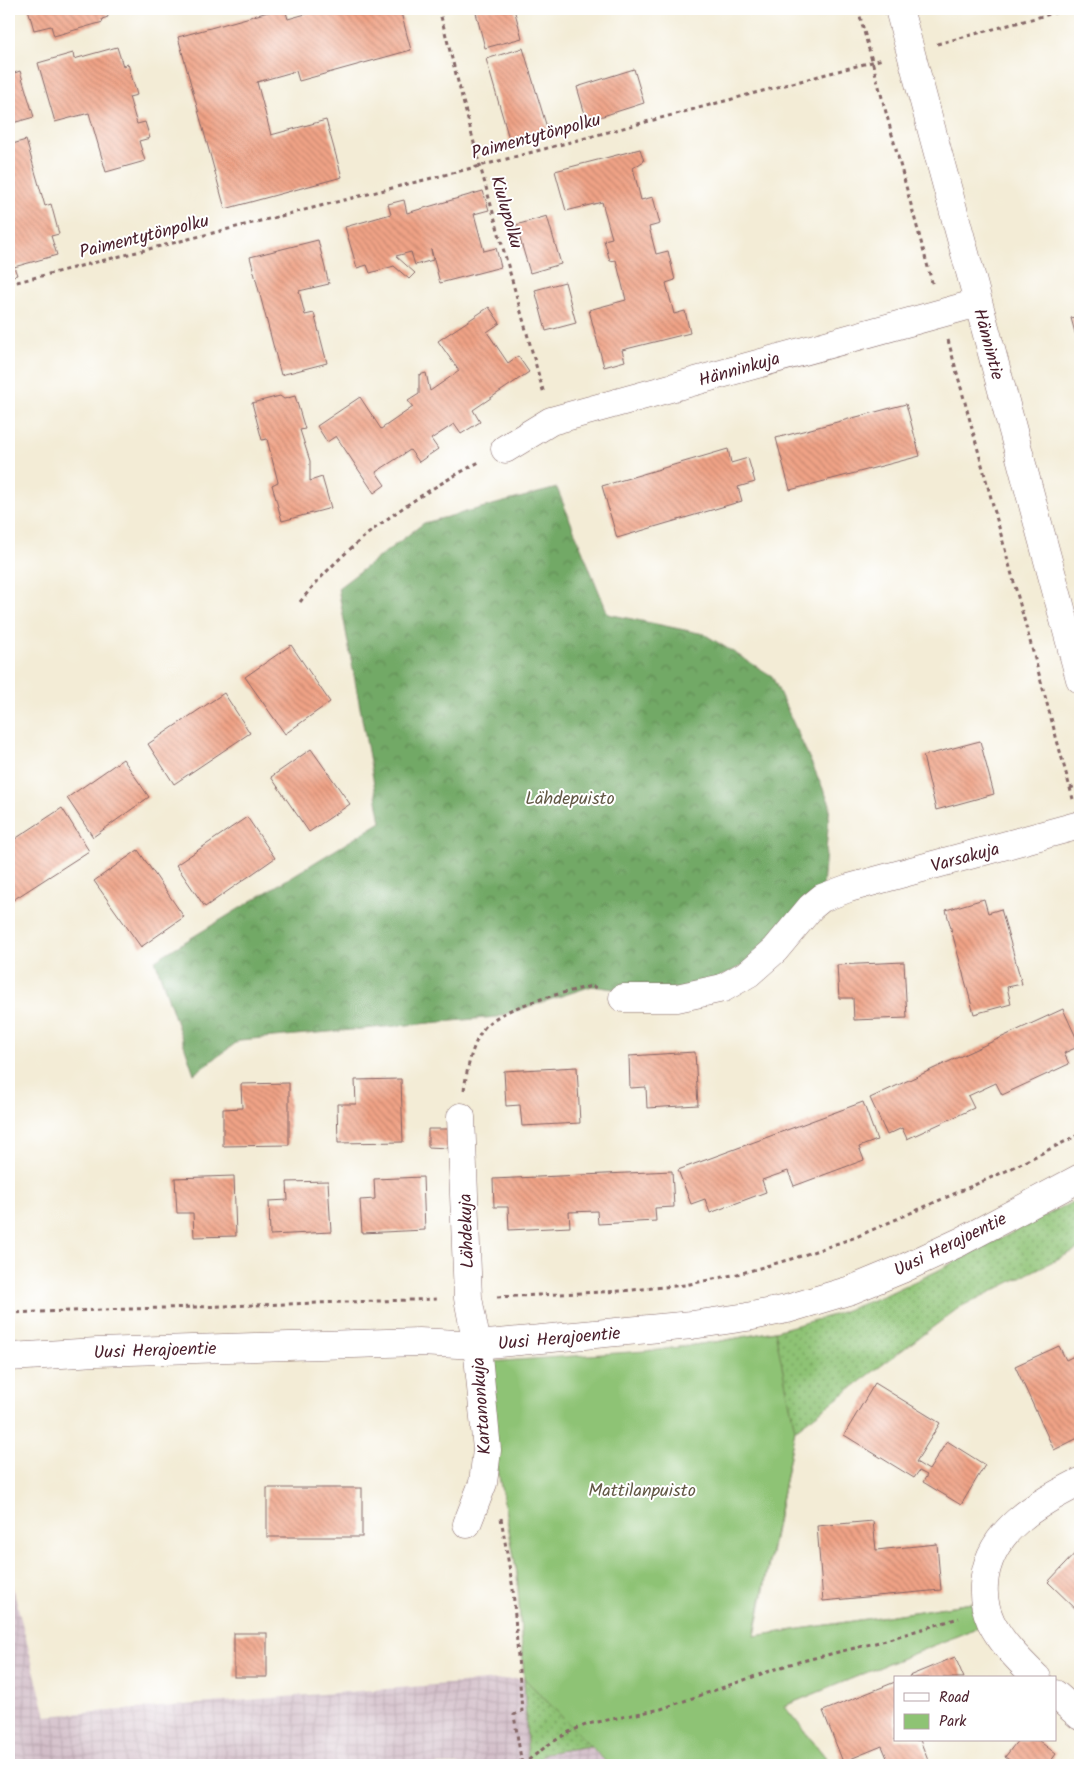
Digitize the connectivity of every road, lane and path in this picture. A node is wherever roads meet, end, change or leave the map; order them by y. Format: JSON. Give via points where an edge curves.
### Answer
{"nodes":[{"id":1,"x":439,"y":9,"type":"edge"},
{"id":2,"x":858,"y":9,"type":"edge"},
{"id":3,"x":899,"y":9,"type":"edge"},
{"id":4,"x":1069,"y":9,"type":"edge"},
{"id":5,"x":910,"y":51,"type":"junction"},
{"id":6,"x":872,"y":62,"type":"junction"},
{"id":7,"x":480,"y":166,"type":"junction"},
{"id":8,"x":9,"y":284,"type":"edge"},
{"id":9,"x":978,"y":303,"type":"junction"},
{"id":10,"x":941,"y":313,"type":"junction"},
{"id":11,"x":552,"y":422,"type":"junction"},
{"id":12,"x":505,"y":449,"type":"joint"},
{"id":13,"x":300,"y":602,"type":"dead end"},
{"id":14,"x":1080,"y":679,"type":"edge"},
{"id":15,"x":1080,"y":785,"type":"edge"},
{"id":16,"x":1070,"y":788,"type":"junction"},
{"id":17,"x":1080,"y":825,"type":"edge"},
{"id":18,"x":623,"y":998,"type":"joint"},
{"id":19,"x":461,"y":1117,"type":"joint"},
{"id":20,"x":1080,"y":1134,"type":"edge"},
{"id":21,"x":1080,"y":1178,"type":"edge"},
{"id":22,"x":468,"y":1298,"type":"junction"},
{"id":23,"x":9,"y":1313,"type":"edge"},
{"id":24,"x":477,"y":1345,"type":"junction"},
{"id":25,"x":9,"y":1357,"type":"edge"},
{"id":26,"x":1080,"y":1482,"type":"edge"},
{"id":27,"x":500,"y":1512,"type":"dead end"},
{"id":28,"x":467,"y":1524,"type":"dead end"},
{"id":29,"x":986,"y":1610,"type":"junction"},
{"id":30,"x":1035,"y":1676,"type":"edge"},
{"id":31,"x":1056,"y":1695,"type":"edge"},
{"id":32,"x":1080,"y":1716,"type":"edge"},
{"id":33,"x":522,"y":1765,"type":"edge"}],
"edges":[{"from":1,"to":7,"type":"path","name":"Kiulupolku"},
{"from":2,"to":6,"type":"path"},
{"from":3,"to":5,"type":"street","name":"Hännintie"},
{"from":4,"to":5,"type":"path","name":"Paimentytönpolku"},
{"from":5,"to":6,"type":"path","name":"Paimentytönpolku"},
{"from":5,"to":9,"type":"street","name":"Hännintie"},
{"from":6,"to":7,"type":"path","name":"Paimentytönpolku"},
{"from":6,"to":10,"type":"path"},
{"from":7,"to":8,"type":"path","name":"Paimentytönpolku"},
{"from":7,"to":11,"type":"path","name":"Kiulupolku"},
{"from":9,"to":10,"type":"street","name":"Hänninkuja"},
{"from":9,"to":14,"type":"street","name":"Hännintie"},
{"from":10,"to":11,"type":"street","name":"Hänninkuja"},
{"from":10,"to":16,"type":"path"},
{"from":11,"to":12,"type":"street","name":"Hänninkuja"},
{"from":12,"to":13,"type":"path","via":[[393,513],[348,550]]},
{"from":15,"to":16,"type":"path"},
{"from":16,"to":17,"type":"path"},
{"from":17,"to":18,"type":"street","name":"Varsakuja","via":[[822,898],[775,950],[749,973],[723,988],[677,998]]},
{"from":18,"to":19,"type":"path","via":[[592,986],[544,996],[497,1017],[482,1029],[475,1044],[466,1070]]},
{"from":19,"to":22,"type":"street","name":"Lähdekuja"},
{"from":20,"to":22,"type":"path","via":[[1006,1171],[856,1237],[798,1258],[685,1285]]},
{"from":21,"to":24,"type":"street","name":"Uusi Herajoentie","via":[[902,1269],[851,1290],[787,1309],[692,1326]]},
{"from":22,"to":23,"type":"path"},
{"from":22,"to":24,"type":"street","name":"Lähdekuja"},
{"from":24,"to":25,"type":"street","name":"Uusi Herajoentie","via":[[399,1343]]},
{"from":24,"to":28,"type":"street","name":"Kartanonkuja","via":[[487,1450],[483,1483]]},
{"from":26,"to":29,"type":"street","via":[[1024,1515],[998,1543],[985,1574]]},
{"from":27,"to":33,"type":"path","via":[[513,1589],[522,1711],[514,1715]]},
{"from":29,"to":30,"type":"street","via":[[1003,1641]]},
{"from":29,"to":33,"type":"path","via":[[790,1664],[661,1709],[588,1724],[548,1745]]},
{"from":31,"to":32,"type":"street"}]}
